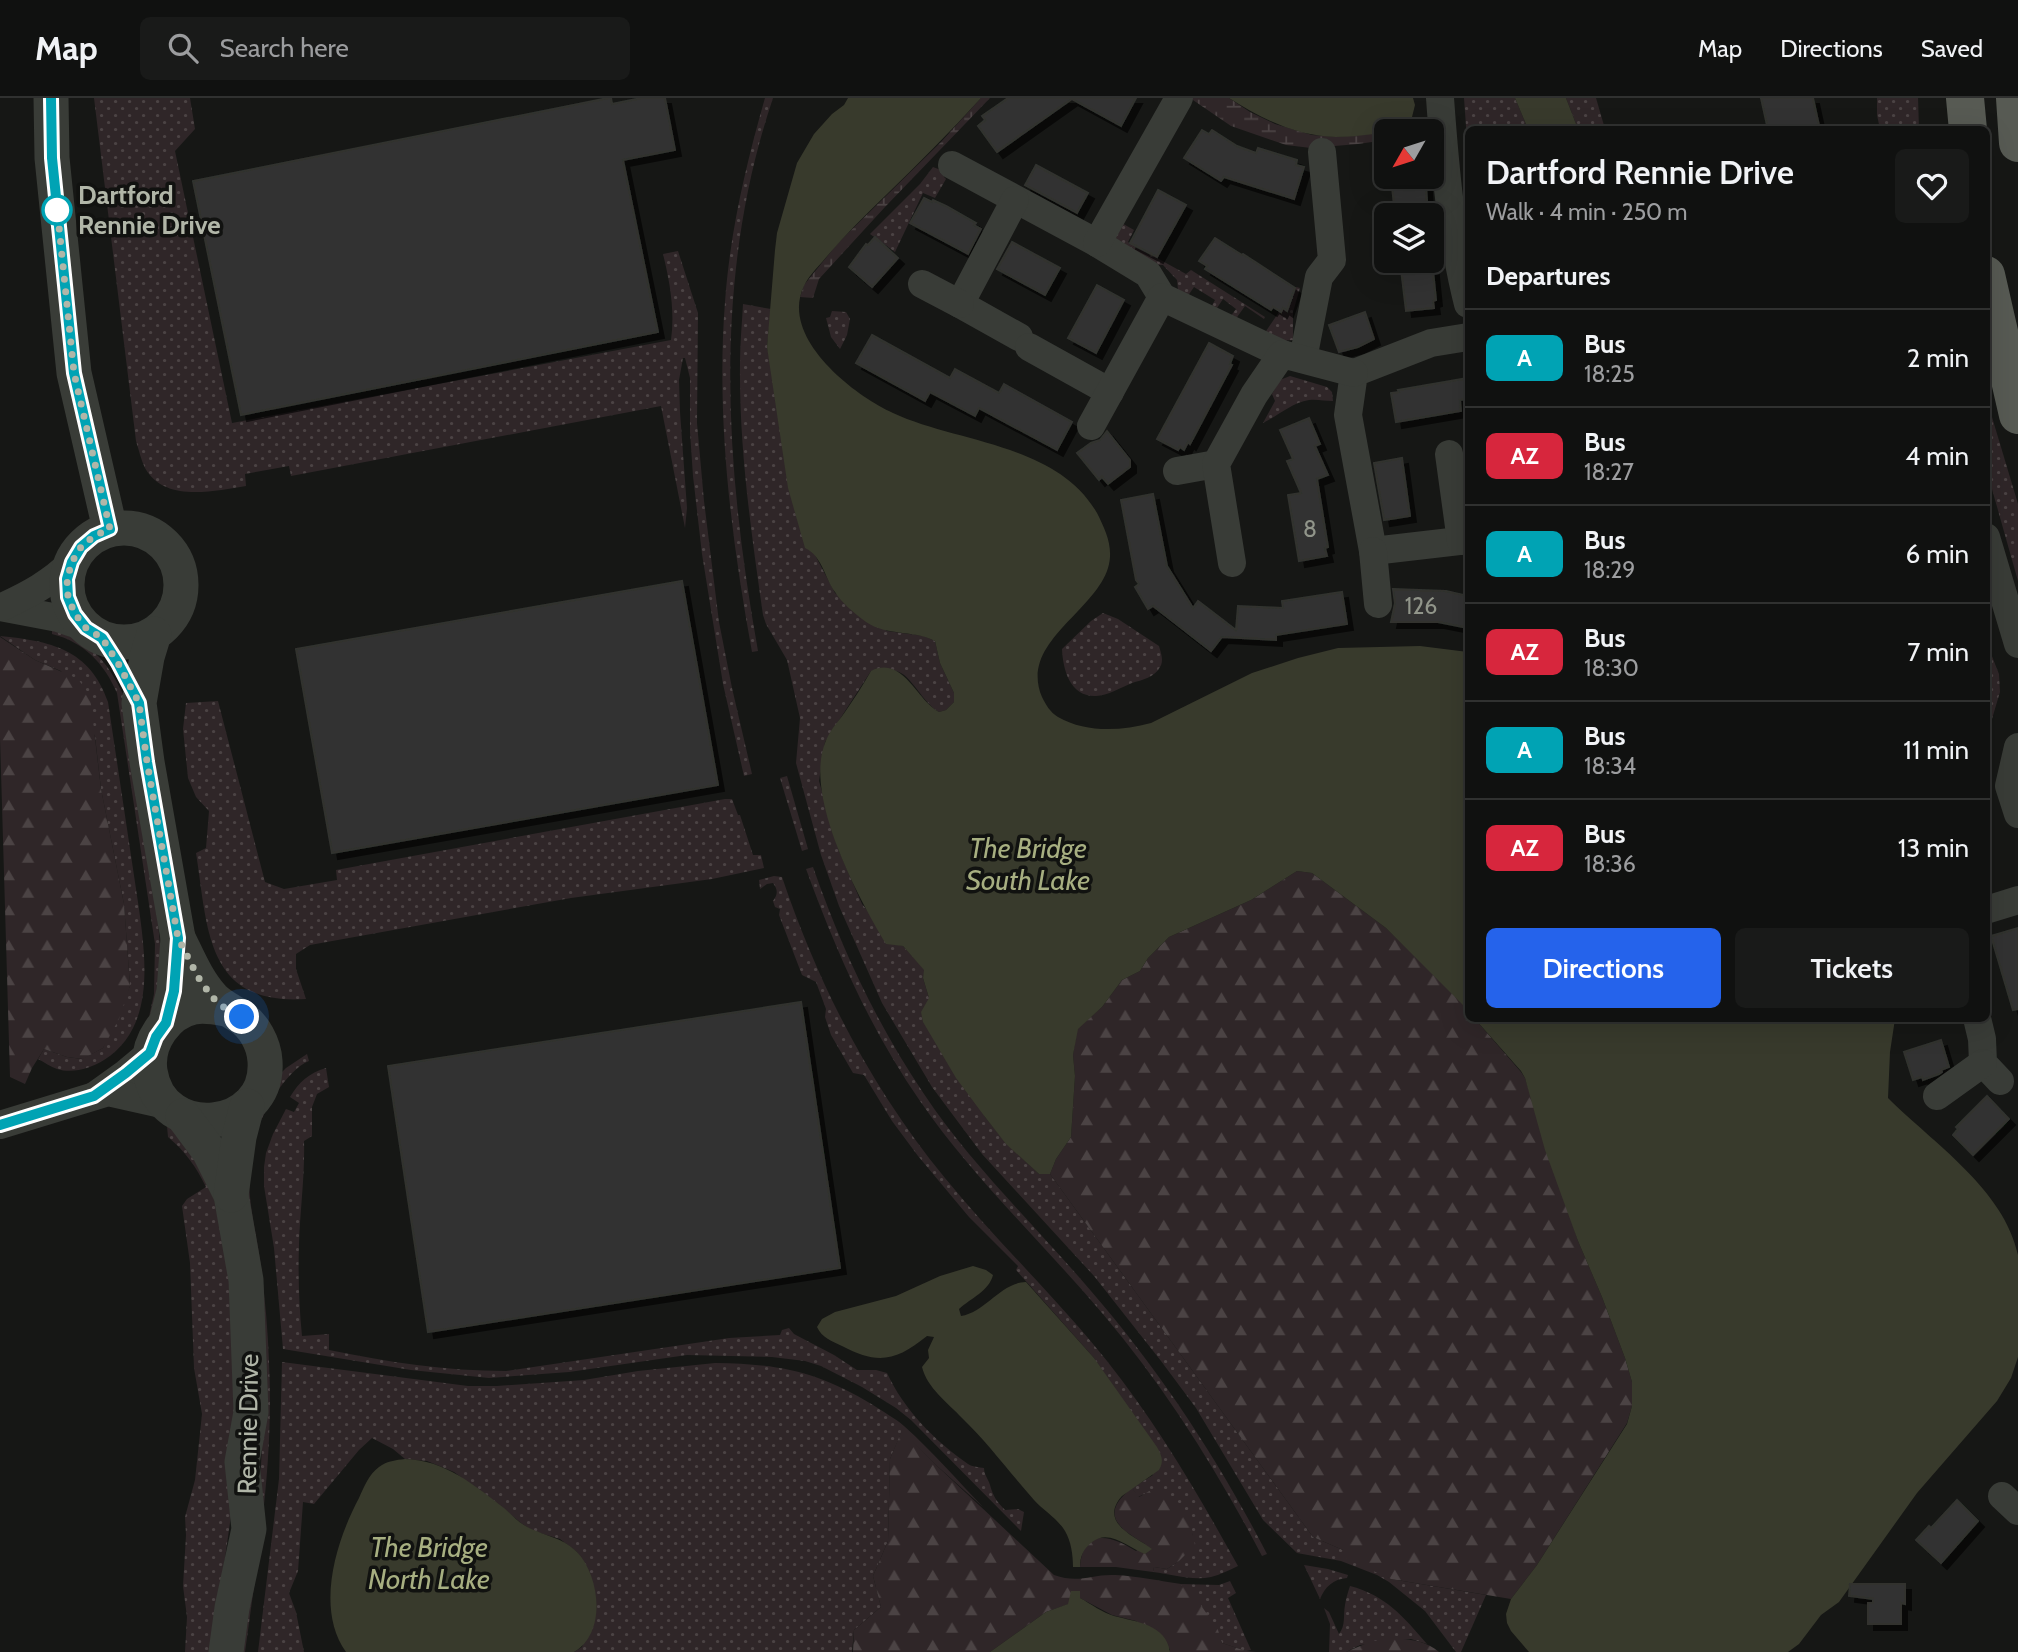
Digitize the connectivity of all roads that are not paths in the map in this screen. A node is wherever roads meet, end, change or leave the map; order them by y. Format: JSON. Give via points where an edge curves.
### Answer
{"nodes":[{"id":1,"x":51,"y":98,"type":"edge"},
{"id":2,"x":1179,"y":98,"type":"edge"},
{"id":3,"x":1440,"y":98,"type":"edge"},
{"id":4,"x":1965,"y":98,"type":"edge"},
{"id":5,"x":2015,"y":98,"type":"edge"},
{"id":6,"x":1968,"y":126,"type":"edge"},
{"id":7,"x":2018,"y":143,"type":"edge"},
{"id":8,"x":1322,"y":152,"type":"dead end"},
{"id":9,"x":952,"y":165,"type":"dead end"},
{"id":10,"x":1014,"y":200,"type":"junction"},
{"id":11,"x":1097,"y":243,"type":"junction"},
{"id":12,"x":922,"y":284,"type":"dead end"},
{"id":13,"x":1465,"y":292,"type":"edge"},
{"id":14,"x":1990,"y":292,"type":"edge"},
{"id":15,"x":1162,"y":297,"type":"junction"},
{"id":16,"x":960,"y":304,"type":"junction"},
{"id":17,"x":1465,"y":338,"type":"edge"},
{"id":18,"x":1292,"y":356,"type":"junction"},
{"id":19,"x":1354,"y":373,"type":"junction"},
{"id":20,"x":1110,"y":392,"type":"junction"},
{"id":21,"x":2018,"y":415,"type":"edge"},
{"id":22,"x":1091,"y":426,"type":"dead end"},
{"id":23,"x":1449,"y":454,"type":"dead end"},
{"id":24,"x":1216,"y":464,"type":"junction"},
{"id":25,"x":1177,"y":471,"type":"dead end"},
{"id":26,"x":110,"y":529,"type":"junction"},
{"id":27,"x":1465,"y":540,"type":"edge"},
{"id":28,"x":1373,"y":551,"type":"junction"},
{"id":29,"x":72,"y":562,"type":"junction"},
{"id":30,"x":1232,"y":563,"type":"dead end"},
{"id":31,"x":1990,"y":564,"type":"edge"},
{"id":32,"x":1993,"y":584,"type":"edge"},
{"id":33,"x":1378,"y":604,"type":"dead end"},
{"id":34,"x":1,"y":607,"type":"edge"},
{"id":35,"x":94,"y":633,"type":"junction"},
{"id":36,"x":154,"y":634,"type":"junction"},
{"id":37,"x":2018,"y":644,"type":"edge"},
{"id":38,"x":139,"y":703,"type":"junction"},
{"id":39,"x":2018,"y":747,"type":"edge"},
{"id":40,"x":2018,"y":814,"type":"edge"},
{"id":41,"x":2018,"y":900,"type":"edge"},
{"id":42,"x":1990,"y":909,"type":"edge"},
{"id":43,"x":178,"y":938,"type":"junction"},
{"id":44,"x":226,"y":1009,"type":"junction"},
{"id":45,"x":1978,"y":1022,"type":"edge"},
{"id":46,"x":158,"y":1038,"type":"junction"},
{"id":47,"x":94,"y":1096,"type":"junction"},
{"id":48,"x":1937,"y":1096,"type":"dead end"},
{"id":49,"x":247,"y":1106,"type":"junction"},
{"id":50,"x":175,"y":1111,"type":"junction"},
{"id":51,"x":0,"y":1125,"type":"edge"},
{"id":52,"x":231,"y":1195,"type":"junction"},
{"id":53,"x":226,"y":1652,"type":"edge"}],
"edges":[{"from":1,"to":26,"type":"street","via":[[52,158],[74,373]]},
{"from":2,"to":11,"type":"street"},
{"from":3,"to":13,"type":"street","via":[[1457,261]]},
{"from":4,"to":6,"type":"main road"},
{"from":5,"to":7,"type":"main road"},
{"from":8,"to":18,"type":"street","via":[[1332,260],[1319,277]]},
{"from":9,"to":10,"type":"street"},
{"from":10,"to":11,"type":"street"},
{"from":10,"to":16,"type":"street"},
{"from":11,"to":15,"type":"street","via":[[1148,274]]},
{"from":12,"to":16,"type":"street"},
{"from":14,"to":21,"type":"main road"},
{"from":15,"to":18,"type":"street"},
{"from":15,"to":20,"type":"street"},
{"from":16,"to":20,"type":"street"},
{"from":17,"to":19,"type":"street","via":[[1431,344]]},
{"from":18,"to":19,"type":"street"},
{"from":18,"to":24,"type":"street","via":[[1254,396]]},
{"from":19,"to":28,"type":"street","via":[[1349,415]]},
{"from":20,"to":22,"type":"street"},
{"from":23,"to":27,"type":"street"},
{"from":24,"to":25,"type":"street"},
{"from":24,"to":30,"type":"street"},
{"from":26,"to":29,"type":"street","via":[[87,541]]},
{"from":26,"to":36,"type":"street","name":"Rennie Drive","via":[[132,528],[153,535],[169,549],[180,568],[178,606],[169,622]]},
{"from":27,"to":28,"type":"street"},
{"from":28,"to":33,"type":"street"},
{"from":29,"to":34,"type":"street","via":[[41,588]]},
{"from":29,"to":35,"type":"street","name":"Rennie Drive","via":[[68,597],[75,614]]},
{"from":31,"to":32,"type":"street"},
{"from":32,"to":37,"type":"street"},
{"from":34,"to":35,"type":"street","via":[[58,618]]},
{"from":35,"to":36,"type":"street","via":[[119,642]]},
{"from":35,"to":38,"type":"street","name":"Rennie Drive","via":[[118,663]]},
{"from":36,"to":38,"type":"street","name":"Rennie Drive"},
{"from":38,"to":43,"type":"street","name":"Rennie Drive"},
{"from":39,"to":40,"type":"street","via":[[2009,786]]},
{"from":41,"to":42,"type":"street"},
{"from":43,"to":44,"type":"street","name":"Rennie Drive","via":[[198,977]]},
{"from":43,"to":46,"type":"street","name":"Rennie Drive","via":[[174,991]]},
{"from":44,"to":46,"type":"street","via":[[194,1007],[178,1013]]},
{"from":44,"to":49,"type":"street","name":"Rennie Drive","via":[[242,1017],[262,1046],[263,1078]]},
{"from":45,"to":48,"type":"street","via":[[1991,1072]]},
{"from":46,"to":47,"type":"street","via":[[126,1073]]},
{"from":46,"to":50,"type":"street","name":"Rennie Drive","via":[[152,1081]]},
{"from":47,"to":50,"type":"street","via":[[108,1092]]},
{"from":47,"to":51,"type":"street"},
{"from":49,"to":50,"type":"street","via":[[216,1121],[199,1121]]},
{"from":49,"to":52,"type":"street","name":"Rennie Drive"},
{"from":50,"to":52,"type":"street","name":"Rennie Drive","via":[[209,1151]]},
{"from":52,"to":53,"type":"street","name":"Rennie Drive","via":[[246,1280],[251,1412],[242,1462],[249,1529]]}]}
